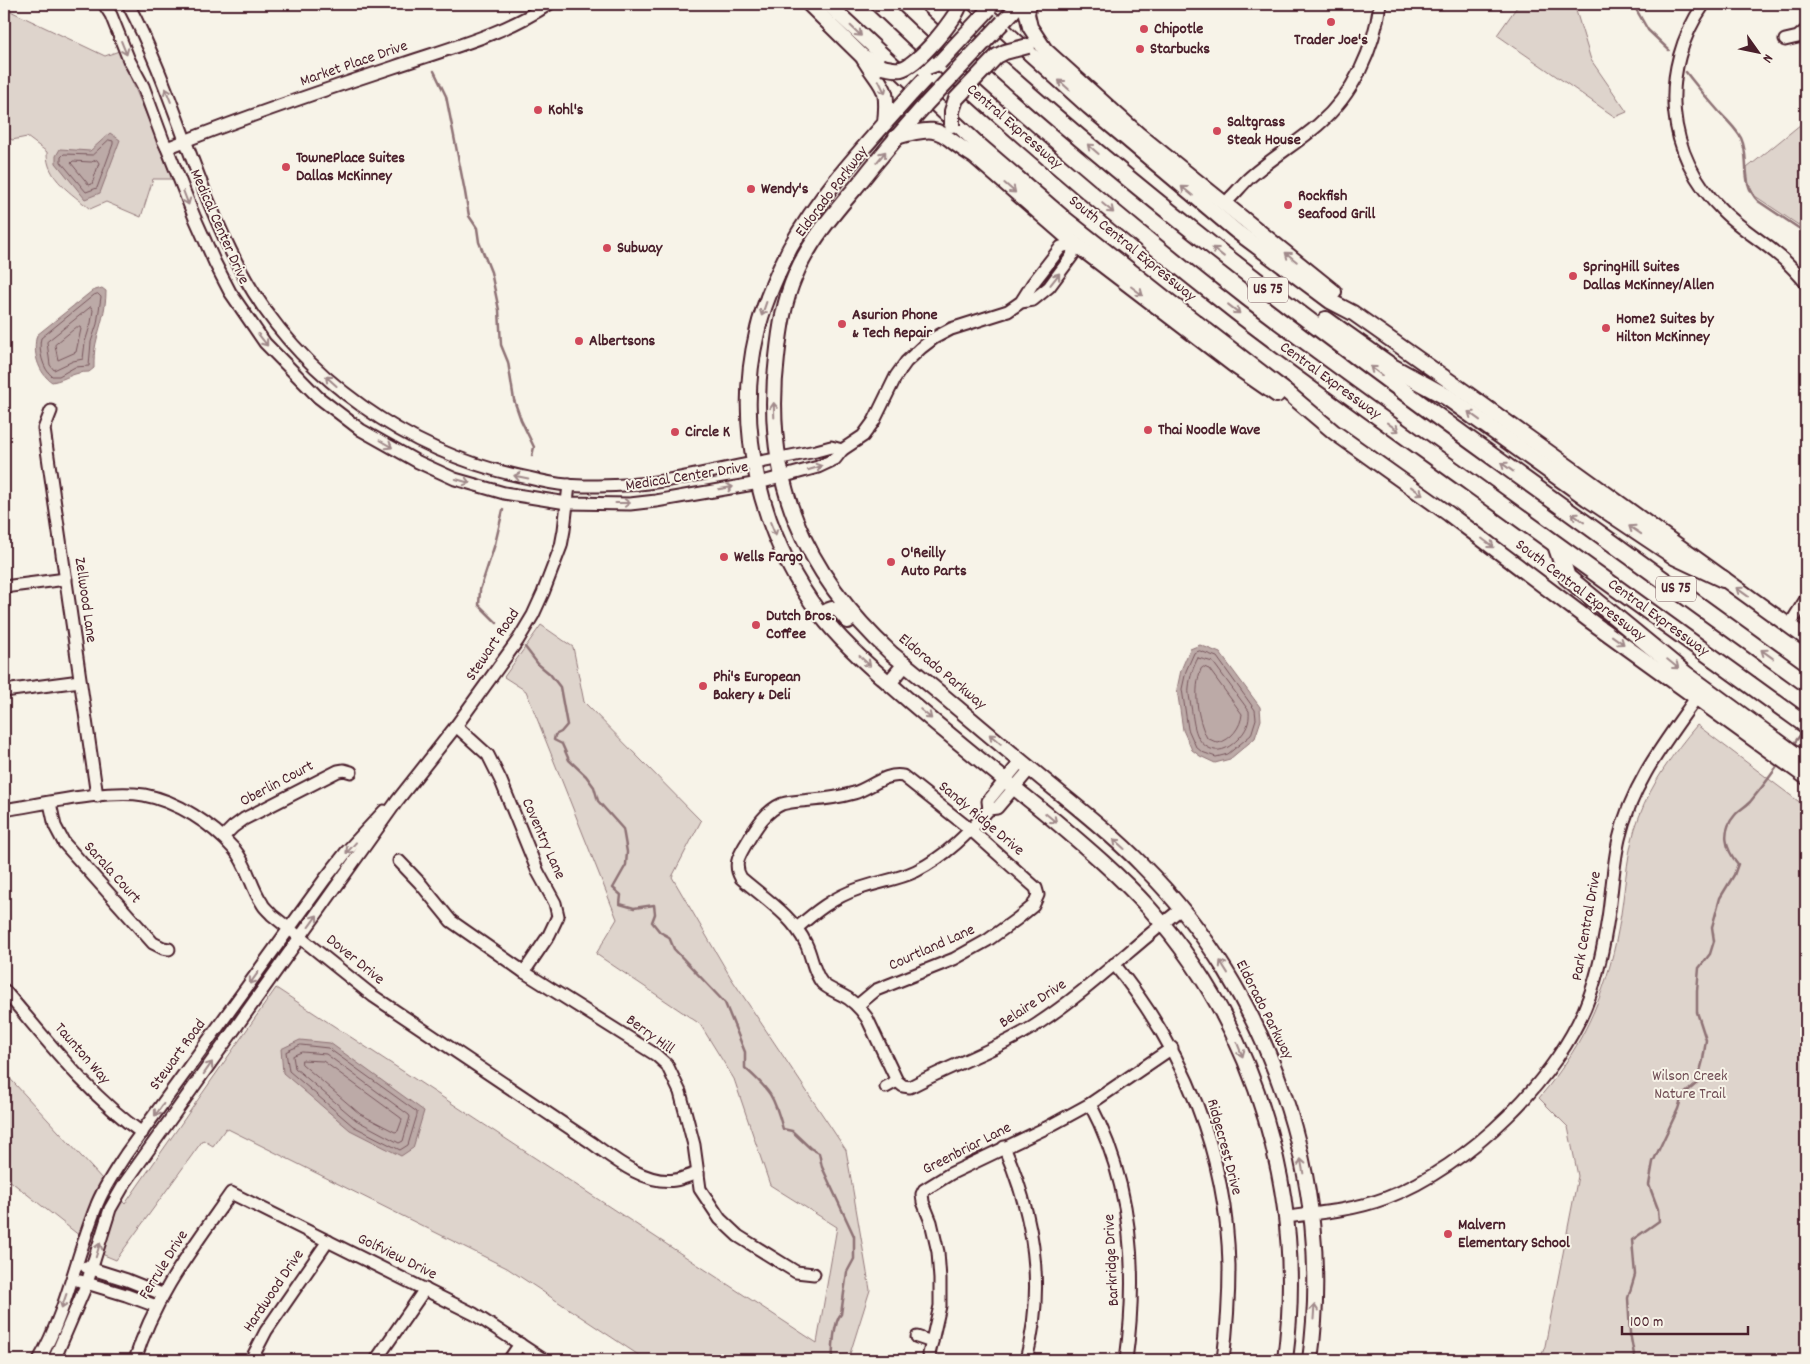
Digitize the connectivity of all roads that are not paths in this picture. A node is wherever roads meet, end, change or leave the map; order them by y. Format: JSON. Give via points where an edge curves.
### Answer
{"nodes":[{"id":1,"x":104,"y":4,"type":"edge"},
{"id":2,"x":128,"y":4,"type":"edge"},
{"id":3,"x":549,"y":4,"type":"edge"},
{"id":4,"x":809,"y":4,"type":"edge"},
{"id":5,"x":828,"y":4,"type":"edge"},
{"id":6,"x":879,"y":4,"type":"edge"},
{"id":7,"x":929,"y":4,"type":"edge"},
{"id":8,"x":960,"y":4,"type":"edge"},
{"id":9,"x":964,"y":4,"type":"edge"},
{"id":10,"x":974,"y":4,"type":"edge"},
{"id":11,"x":1020,"y":4,"type":"edge"},
{"id":12,"x":1029,"y":4,"type":"edge"},
{"id":13,"x":1380,"y":4,"type":"edge"},
{"id":14,"x":1704,"y":4,"type":"edge"},
{"id":15,"x":992,"y":7,"type":"edge"},
{"id":16,"x":1806,"y":30,"type":"edge"},
{"id":17,"x":1784,"y":40,"type":"dead end"},
{"id":18,"x":1028,"y":46,"type":"junction"},
{"id":19,"x":1045,"y":50,"type":"junction"},
{"id":20,"x":862,"y":56,"type":"junction"},
{"id":21,"x":951,"y":62,"type":"junction"},
{"id":22,"x":901,"y":69,"type":"junction"},
{"id":23,"x":885,"y":123,"type":"junction"},
{"id":24,"x":952,"y":128,"type":"junction"},
{"id":25,"x":896,"y":137,"type":"junction"},
{"id":26,"x":186,"y":140,"type":"junction"},
{"id":27,"x":167,"y":148,"type":"junction"},
{"id":28,"x":974,"y":156,"type":"junction"},
{"id":29,"x":831,"y":187,"type":"junction"},
{"id":30,"x":1224,"y":204,"type":"junction"},
{"id":31,"x":1074,"y":244,"type":"junction"},
{"id":32,"x":790,"y":248,"type":"junction"},
{"id":33,"x":805,"y":256,"type":"junction"},
{"id":34,"x":1246,"y":274,"type":"junction"},
{"id":35,"x":1806,"y":284,"type":"edge"},
{"id":36,"x":1353,"y":313,"type":"junction"},
{"id":37,"x":776,"y":365,"type":"junction"},
{"id":38,"x":354,"y":400,"type":"junction"},
{"id":39,"x":51,"y":412,"type":"dead end"},
{"id":40,"x":343,"y":416,"type":"junction"},
{"id":41,"x":1334,"y":432,"type":"junction"},
{"id":42,"x":842,"y":450,"type":"junction"},
{"id":43,"x":779,"y":459,"type":"junction"},
{"id":44,"x":755,"y":462,"type":"junction"},
{"id":45,"x":782,"y":476,"type":"junction"},
{"id":46,"x":664,"y":480,"type":"junction"},
{"id":47,"x":759,"y":483,"type":"junction"},
{"id":48,"x":568,"y":485,"type":"junction"},
{"id":49,"x":665,"y":499,"type":"junction"},
{"id":50,"x":567,"y":503,"type":"junction"},
{"id":51,"x":1556,"y":545,"type":"junction"},
{"id":52,"x":66,"y":579,"type":"junction"},
{"id":53,"x":1723,"y":579,"type":"junction"},
{"id":54,"x":4,"y":587,"type":"edge"},
{"id":55,"x":1806,"y":600,"type":"edge"},
{"id":56,"x":821,"y":614,"type":"junction"},
{"id":57,"x":1788,"y":626,"type":"junction"},
{"id":58,"x":1806,"y":638,"type":"edge"},
{"id":59,"x":892,"y":654,"type":"junction"},
{"id":60,"x":904,"y":664,"type":"junction"},
{"id":61,"x":80,"y":680,"type":"junction"},
{"id":62,"x":889,"y":683,"type":"junction"},
{"id":63,"x":1806,"y":683,"type":"edge"},
{"id":64,"x":4,"y":691,"type":"edge"},
{"id":65,"x":1696,"y":698,"type":"junction"},
{"id":66,"x":1806,"y":725,"type":"edge"},
{"id":67,"x":456,"y":726,"type":"junction"},
{"id":68,"x":1767,"y":742,"type":"junction"},
{"id":69,"x":1026,"y":765,"type":"junction"},
{"id":70,"x":1802,"y":767,"type":"edge"},
{"id":71,"x":351,"y":772,"type":"dead end"},
{"id":72,"x":1010,"y":784,"type":"junction"},
{"id":73,"x":97,"y":796,"type":"junction"},
{"id":74,"x":397,"y":801,"type":"junction"},
{"id":75,"x":50,"y":803,"type":"junction"},
{"id":76,"x":4,"y":810,"type":"edge"},
{"id":77,"x":971,"y":830,"type":"junction"},
{"id":78,"x":223,"y":837,"type":"junction"},
{"id":79,"x":399,"y":861,"type":"dead end"},
{"id":80,"x":1038,"y":895,"type":"joint"},
{"id":81,"x":1181,"y":909,"type":"junction"},
{"id":82,"x":1162,"y":924,"type":"junction"},
{"id":83,"x":796,"y":928,"type":"junction"},
{"id":84,"x":290,"y":929,"type":"junction"},
{"id":85,"x":301,"y":937,"type":"junction"},
{"id":86,"x":170,"y":949,"type":"dead end"},
{"id":87,"x":1114,"y":964,"type":"junction"},
{"id":88,"x":524,"y":972,"type":"junction"},
{"id":89,"x":4,"y":990,"type":"edge"},
{"id":90,"x":858,"y":1005,"type":"junction"},
{"id":91,"x":1255,"y":1023,"type":"junction"},
{"id":92,"x":1233,"y":1032,"type":"junction"},
{"id":93,"x":1172,"y":1048,"type":"junction"},
{"id":94,"x":897,"y":1081,"type":"junction"},
{"id":95,"x":886,"y":1087,"type":"dead end"},
{"id":96,"x":1090,"y":1104,"type":"junction"},
{"id":97,"x":142,"y":1134,"type":"junction"},
{"id":98,"x":1004,"y":1147,"type":"junction"},
{"id":99,"x":698,"y":1173,"type":"junction"},
{"id":100,"x":231,"y":1193,"type":"joint"},
{"id":101,"x":1311,"y":1214,"type":"junction"},
{"id":102,"x":1286,"y":1217,"type":"junction"},
{"id":103,"x":328,"y":1241,"type":"junction"},
{"id":104,"x":76,"y":1264,"type":"junction"},
{"id":105,"x":92,"y":1269,"type":"junction"},
{"id":106,"x":814,"y":1274,"type":"dead end"},
{"id":107,"x":72,"y":1279,"type":"junction"},
{"id":108,"x":87,"y":1283,"type":"junction"},
{"id":109,"x":425,"y":1289,"type":"junction"},
{"id":110,"x":162,"y":1294,"type":"junction"},
{"id":111,"x":156,"y":1306,"type":"junction"},
{"id":112,"x":917,"y":1337,"type":"dead end"},
{"id":113,"x":932,"y":1342,"type":"junction"},
{"id":114,"x":520,"y":1344,"type":"junction"},
{"id":115,"x":931,"y":1359,"type":"edge"},
{"id":116,"x":39,"y":1360,"type":"edge"},
{"id":117,"x":54,"y":1360,"type":"edge"},
{"id":118,"x":135,"y":1360,"type":"edge"},
{"id":119,"x":250,"y":1360,"type":"edge"},
{"id":120,"x":376,"y":1360,"type":"edge"},
{"id":121,"x":508,"y":1360,"type":"edge"},
{"id":122,"x":544,"y":1360,"type":"edge"},
{"id":123,"x":1026,"y":1360,"type":"edge"},
{"id":124,"x":1126,"y":1360,"type":"edge"},
{"id":125,"x":1223,"y":1360,"type":"edge"},
{"id":126,"x":1285,"y":1360,"type":"edge"},
{"id":127,"x":1310,"y":1360,"type":"edge"}],
"edges":[{"from":1,"to":27,"type":"street","name":"Medical Center Drive","one_way":true,"via":[[143,86]]},
{"from":26,"to":2,"type":"street","name":"Medical Center Drive","one_way":true},
{"from":3,"to":26,"type":"street","name":"Market Place Drive","via":[[468,42]]},
{"from":4,"to":20,"type":"main road"},
{"from":5,"to":41,"type":"main road","name":"South Central Expressway","one_way":true,"via":[[971,138],[1064,218]]},
{"from":6,"to":51,"type":"highway","name":"Central Expressway","number":"US 75","one_way":true,"via":[[1019,132],[1182,268],[1300,360]]},
{"from":34,"to":7,"type":"highway","name":"Central Expressway","number":"US 75","one_way":true,"via":[[1113,167]]},
{"from":8,"to":22,"type":"main road","bridge":true,"via":[[952,21],[920,57]]},
{"from":9,"to":21,"type":"main road","bridge":true,"via":[[962,27]]},
{"from":36,"to":10,"type":"main road","one_way":true,"via":[[1330,301],[1236,231],[1082,101]]},
{"from":11,"to":21,"type":"main road","bridge":true,"via":[[984,42]]},
{"from":12,"to":19,"type":"main road","via":[[1030,27]]},
{"from":13,"to":30,"type":"street","via":[[1370,48],[1347,93],[1320,124],[1249,179]]},
{"from":14,"to":35,"type":"street","via":[[1685,37],[1675,79],[1674,115],[1683,151],[1704,190],[1722,211],[1782,258]]},
{"from":15,"to":21,"type":"main road","bridge":true},
{"from":16,"to":17,"type":"street"},
{"from":18,"to":19,"type":"main road"},
{"from":18,"to":21,"type":"main road","bridge":true,"via":[[998,45]]},
{"from":18,"to":24,"type":"main road","bridge":true,"via":[[997,56],[956,99]]},
{"from":19,"to":30,"type":"main road","via":[[1138,134]]},
{"from":20,"to":22,"type":"main road","bridge":true,"via":[[882,67]]},
{"from":20,"to":23,"type":"main road","one_way":true,"via":[[884,88],[887,105]]},
{"from":21,"to":22,"type":"main road","bridge":true,"via":[[922,69]]},
{"from":21,"to":23,"type":"main road","name":"Eldorado Parkway","bridge":true,"via":[[926,79]]},
{"from":21,"to":24,"type":"main road","bridge":true,"via":[[947,102]]},
{"from":21,"to":25,"type":"main road","name":"Eldorado Parkway","bridge":true,"via":[[925,105]]},
{"from":23,"to":29,"type":"main road","name":"Eldorado Parkway"},
{"from":24,"to":28,"type":"main road"},
{"from":25,"to":28,"type":"main road","via":[[934,130]]},
{"from":33,"to":25,"type":"main road","name":"Eldorado Parkway","one_way":true,"via":[[830,218]]},
{"from":26,"to":27,"type":"street","name":"Market Place Drive"},
{"from":38,"to":26,"type":"street","name":"Medical Center Drive","one_way":true,"via":[[306,358],[276,325],[254,293],[224,235]]},
{"from":27,"to":40,"type":"street","name":"Medical Center Drive","one_way":true,"via":[[214,263],[244,314],[285,365]]},
{"from":28,"to":31,"type":"main road","name":"South Central Expressway","one_way":true},
{"from":29,"to":32,"type":"main road","name":"Eldorado Parkway"},
{"from":29,"to":33,"type":"main road","via":[[826,204],[800,245],[799,250]]},
{"from":36,"to":30,"type":"main road","one_way":true,"via":[[1334,292]]},
{"from":31,"to":41,"type":"main road","name":"South Central Expressway","one_way":true,"via":[[1235,366]]},
{"from":31,"to":42,"type":"street","name":"Medical Center Drive","via":[[1072,256],[1048,288],[1033,300],[951,329],[927,343],[896,376],[863,436]]},
{"from":32,"to":37,"type":"main road","via":[[793,264],[774,316],[772,333]]},
{"from":32,"to":44,"type":"main road","name":"Eldorado Parkway","one_way":true,"via":[[765,306],[750,374],[751,441]]},
{"from":33,"to":37,"type":"main road","name":"Eldorado Parkway","via":[[786,300]]},
{"from":53,"to":34,"type":"highway","one_way":true,"via":[[1676,557],[1447,397],[1392,367],[1314,312]]},
{"from":63,"to":34,"type":"highway","name":"Central Expressway","number":"US 75","one_way":true,"via":[[1436,416]]},
{"from":36,"to":53,"type":"main road"},
{"from":43,"to":37,"type":"main road","name":"Eldorado Parkway","one_way":true,"via":[[775,442]]},
{"from":38,"to":40,"type":"street"},
{"from":48,"to":38,"type":"street","name":"Medical Center Drive","one_way":true,"via":[[493,470],[452,455],[414,438]]},
{"from":39,"to":52,"type":"street","name":"Zellwood Lane","via":[[44,429]]},
{"from":40,"to":50,"type":"street","name":"Medical Center Drive","one_way":true,"via":[[403,454],[455,479],[504,493]]},
{"from":41,"to":65,"type":"main road","name":"South Central Expressway","one_way":true},
{"from":42,"to":43,"type":"street","name":"Medical Center Drive","via":[[831,447]]},
{"from":45,"to":42,"type":"street","name":"Medical Center Drive","one_way":true,"via":[[818,467],[835,459]]},
{"from":43,"to":44,"type":"street","name":"Medical Center Drive"},
{"from":43,"to":45,"type":"main road","name":"Eldorado Parkway"},
{"from":44,"to":46,"type":"street","name":"Medical Center Drive"},
{"from":44,"to":47,"type":"main road","name":"Eldorado Parkway"},
{"from":45,"to":47,"type":"street","name":"Medical Center Drive"},
{"from":45,"to":59,"type":"main road","name":"Eldorado Parkway","via":[[799,528],[816,564],[849,610]]},
{"from":46,"to":48,"type":"street","name":"Medical Center Drive","via":[[625,485]]},
{"from":46,"to":49,"type":"street"},
{"from":49,"to":47,"type":"street","name":"Medical Center Drive","one_way":true},
{"from":47,"to":56,"type":"main road","name":"Eldorado Parkway","one_way":true,"via":[[778,542],[795,576]]},
{"from":48,"to":50,"type":"street","name":"Stewart Road"},
{"from":50,"to":49,"type":"street","name":"Medical Center Drive","one_way":true,"via":[[630,504]]},
{"from":50,"to":67,"type":"street","name":"Stewart Road","via":[[561,546],[533,615]]},
{"from":51,"to":66,"type":"highway","name":"Central Expressway","number":"US 75"},
{"from":51,"to":68,"type":"highway","one_way":true,"via":[[1567,577]]},
{"from":52,"to":54,"type":"street"},
{"from":52,"to":61,"type":"street","name":"Zellwood Lane"},
{"from":57,"to":53,"type":"main road","one_way":true},
{"from":55,"to":57,"type":"street"},
{"from":56,"to":59,"type":"main road","via":[[829,608],[837,609],[864,638]]},
{"from":56,"to":62,"type":"main road","name":"Eldorado Parkway","one_way":true},
{"from":57,"to":58,"type":"main road"},
{"from":59,"to":60,"type":"main road","name":"Eldorado Parkway"},
{"from":60,"to":62,"type":"main road"},
{"from":69,"to":60,"type":"main road","name":"Eldorado Parkway","one_way":true},
{"from":61,"to":64,"type":"street"},
{"from":61,"to":73,"type":"street","name":"Zellwood Lane"},
{"from":62,"to":72,"type":"main road","name":"Eldorado Parkway","one_way":true},
{"from":65,"to":68,"type":"main road","name":"South Central Expressway"},
{"from":65,"to":101,"type":"street","name":"Park Central Drive","via":[[1645,772],[1634,795],[1618,839],[1602,949],[1590,996],[1566,1043],[1541,1079],[1519,1105],[1486,1135],[1430,1175],[1387,1198]]},
{"from":67,"to":74,"type":"street","name":"Stewart Road"},
{"from":67,"to":88,"type":"street","name":"Coventry Lane","via":[[488,755],[558,916]]},
{"from":68,"to":70,"type":"highway"},
{"from":69,"to":72,"type":"street"},
{"from":81,"to":69,"type":"main road","name":"Eldorado Parkway","one_way":true,"via":[[1142,864]]},
{"from":71,"to":78,"type":"street","name":"Oberlin Court","via":[[338,771],[244,819]]},
{"from":72,"to":77,"type":"street","via":[[988,801],[989,810]]},
{"from":72,"to":82,"type":"main road","name":"Eldorado Parkway","one_way":true,"via":[[1114,872]]},
{"from":73,"to":75,"type":"street","name":"Dover Drive"},
{"from":73,"to":78,"type":"street","name":"Dover Drive","via":[[130,794],[160,799],[193,815]]},
{"from":74,"to":84,"type":"street","name":"Stewart Road","one_way":true,"via":[[347,851]]},
{"from":85,"to":74,"type":"street","name":"Stewart Road","one_way":true},
{"from":75,"to":76,"type":"street","name":"Dover Drive"},
{"from":75,"to":86,"type":"street","name":"Sarala Court","via":[[55,826],[64,843],[153,943]]},
{"from":77,"to":80,"type":"street","name":"Sandy Ridge Drive","via":[[1036,888]]},
{"from":77,"to":83,"type":"street","via":[[962,841],[917,871],[840,896]]},
{"from":77,"to":83,"type":"street","name":"Sandy Ridge Drive","via":[[903,776],[896,774],[855,792],[829,799],[783,804],[773,809],[759,823],[738,857],[737,872]]},
{"from":78,"to":84,"type":"street","name":"Dover Drive","via":[[240,857],[261,903]]},
{"from":79,"to":88,"type":"street","name":"Berry Hill","via":[[451,921]]},
{"from":80,"to":90,"type":"street","name":"Courtland Lane","via":[[1033,906],[988,940],[954,959],[876,990]]},
{"from":81,"to":82,"type":"street","name":"Belaire Drive"},
{"from":91,"to":81,"type":"main road","name":"Eldorado Parkway","one_way":true,"via":[[1223,965]]},
{"from":82,"to":87,"type":"street","name":"Belaire Drive"},
{"from":82,"to":92,"type":"main road","name":"Eldorado Parkway","via":[[1206,984]]},
{"from":83,"to":90,"type":"street","via":[[807,944],[822,983]]},
{"from":84,"to":85,"type":"street","name":"Dover Drive"},
{"from":84,"to":97,"type":"street","name":"Stewart Road","one_way":true},
{"from":85,"to":99,"type":"street","name":"Dover Drive","via":[[373,996],[624,1166],[654,1179],[674,1181]]},
{"from":105,"to":85,"type":"street","name":"Stewart Road","one_way":true,"via":[[110,1209],[125,1183]]},
{"from":87,"to":93,"type":"street","name":"Ridgecrest Drive"},
{"from":87,"to":94,"type":"street","name":"Belaire Drive","via":[[1073,999],[996,1047],[910,1087]]},
{"from":88,"to":99,"type":"street","name":"Berry Hill","via":[[667,1064],[689,1121]]},
{"from":89,"to":97,"type":"street","name":"Taunton Way","via":[[98,1097]]},
{"from":90,"to":94,"type":"street"},
{"from":91,"to":92,"type":"main road"},
{"from":101,"to":91,"type":"main road","name":"Eldorado Parkway","one_way":true,"via":[[1291,1113]]},
{"from":92,"to":102,"type":"main road","name":"Eldorado Parkway","one_way":true,"via":[[1274,1145]]},
{"from":93,"to":96,"type":"street","name":"Greenbriar Lane"},
{"from":93,"to":125,"type":"street","name":"Ridgecrest Drive","via":[[1206,1129],[1225,1215],[1229,1265]]},
{"from":94,"to":95,"type":"street"},
{"from":96,"to":98,"type":"street","name":"Greenbriar Lane"},
{"from":96,"to":124,"type":"street","name":"Barkridge Drive","via":[[1115,1162],[1131,1242],[1133,1284]]},
{"from":97,"to":104,"type":"street","name":"Stewart Road","via":[[107,1183]]},
{"from":98,"to":113,"type":"street","name":"Greenbriar Lane","via":[[933,1183],[922,1194],[938,1252],[940,1279],[940,1306]]},
{"from":98,"to":123,"type":"street","via":[[1024,1199],[1033,1241],[1035,1311]]},
{"from":99,"to":106,"type":"street","name":"Berry Hill","via":[[700,1189],[720,1218],[738,1236],[796,1272]]},
{"from":100,"to":103,"type":"street","name":"Golfview Drive"},
{"from":100,"to":110,"type":"street","name":"Ferrule Drive"},
{"from":101,"to":102,"type":"street","name":"Park Central Drive"},
{"from":127,"to":101,"type":"main road","name":"Eldorado Parkway","one_way":true,"via":[[1315,1294]]},
{"from":102,"to":126,"type":"main road","name":"Eldorado Parkway","via":[[1290,1288]]},
{"from":103,"to":109,"type":"street","name":"Golfview Drive"},
{"from":103,"to":119,"type":"street","name":"Hardwood Drive","via":[[266,1331]]},
{"from":104,"to":105,"type":"street"},
{"from":104,"to":107,"type":"street","name":"Stewart Road"},
{"from":105,"to":108,"type":"street","name":"Stewart Road"},
{"from":105,"to":110,"type":"street"},
{"from":107,"to":108,"type":"street"},
{"from":107,"to":116,"type":"street","name":"Stewart Road","one_way":true,"via":[[54,1331]]},
{"from":108,"to":111,"type":"street"},
{"from":108,"to":117,"type":"street","name":"Stewart Road"},
{"from":109,"to":114,"type":"street","name":"Golfview Drive","via":[[474,1314]]},
{"from":109,"to":120,"type":"street"},
{"from":110,"to":111,"type":"street","name":"Ferrule Drive"},
{"from":111,"to":118,"type":"street","name":"Ferrule Drive"},
{"from":112,"to":113,"type":"street"},
{"from":113,"to":115,"type":"street","name":"Greenbriar Lane"},
{"from":114,"to":121,"type":"street"},
{"from":114,"to":122,"type":"street","name":"Golfview Drive"}]}
